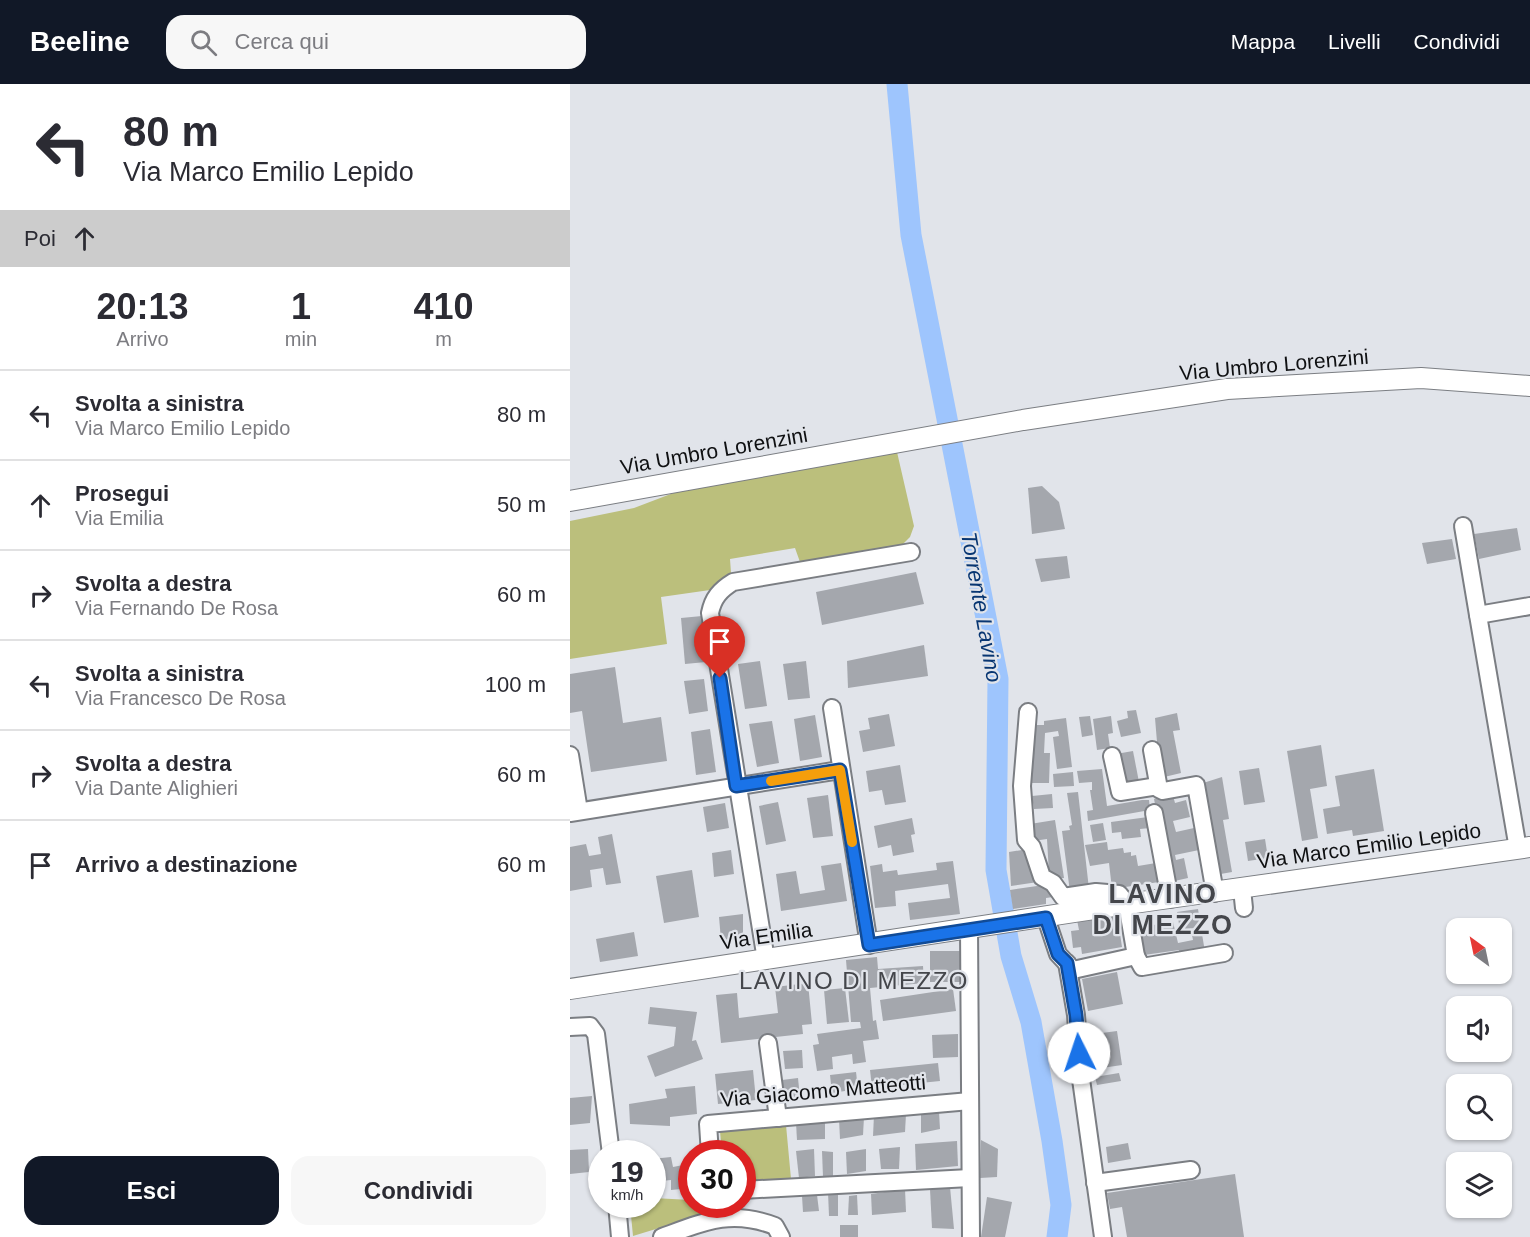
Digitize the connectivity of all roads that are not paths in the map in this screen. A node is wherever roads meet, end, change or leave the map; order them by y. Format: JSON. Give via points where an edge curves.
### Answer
{"nodes":[{"id":1,"x":1530,"y":386,"type":"edge"},
{"id":2,"x":658,"y":485,"type":"junction"},
{"id":3,"x":570,"y":488,"type":"edge"},
{"id":4,"x":570,"y":501,"type":"edge"},
{"id":5,"x":570,"y":513,"type":"edge"},
{"id":6,"x":1463,"y":526,"type":"dead end"},
{"id":7,"x":911,"y":552,"type":"dead end"},
{"id":8,"x":1530,"y":606,"type":"edge"},
{"id":9,"x":1478,"y":615,"type":"junction"},
{"id":10,"x":832,"y":708,"type":"dead end"},
{"id":11,"x":1028,"y":712,"type":"dead end"},
{"id":12,"x":1152,"y":750,"type":"dead end"},
{"id":13,"x":570,"y":755,"type":"edge"},
{"id":14,"x":1112,"y":756,"type":"dead end"},
{"id":15,"x":840,"y":770,"type":"junction"},
{"id":16,"x":736,"y":786,"type":"junction"},
{"id":17,"x":1158,"y":786,"type":"junction"},
{"id":18,"x":575,"y":812,"type":"edge"},
{"id":19,"x":1154,"y":813,"type":"dead end"},
{"id":20,"x":1524,"y":848,"type":"edge"},
{"id":21,"x":1215,"y":893,"type":"junction"},
{"id":22,"x":1170,"y":899,"type":"junction"},
{"id":23,"x":1127,"y":904,"type":"junction"},
{"id":24,"x":1046,"y":918,"type":"junction"},
{"id":25,"x":973,"y":928,"type":"junction"},
{"id":26,"x":869,"y":945,"type":"junction"},
{"id":27,"x":1224,"y":953,"type":"dead end"},
{"id":28,"x":1136,"y":956,"type":"junction"},
{"id":29,"x":766,"y":960,"type":"junction"},
{"id":30,"x":1067,"y":963,"type":"junction"},
{"id":31,"x":570,"y":989,"type":"edge"},
{"id":32,"x":570,"y":1027,"type":"edge"},
{"id":33,"x":768,"y":1042,"type":"dead end"},
{"id":34,"x":970,"y":1101,"type":"junction"},
{"id":35,"x":778,"y":1118,"type":"junction"},
{"id":36,"x":609,"y":1140,"type":"edge"},
{"id":37,"x":709,"y":1140,"type":"edge"},
{"id":38,"x":1191,"y":1170,"type":"dead end"},
{"id":39,"x":970,"y":1178,"type":"junction"},
{"id":40,"x":1095,"y":1183,"type":"junction"},
{"id":41,"x":756,"y":1189,"type":"edge"},
{"id":42,"x":618,"y":1218,"type":"edge"},
{"id":43,"x":700,"y":1218,"type":"edge"},
{"id":44,"x":753,"y":1218,"type":"edge"},
{"id":45,"x":620,"y":1237,"type":"edge"},
{"id":46,"x":662,"y":1237,"type":"edge"},
{"id":47,"x":781,"y":1237,"type":"edge"},
{"id":48,"x":970,"y":1237,"type":"edge"},
{"id":49,"x":1103,"y":1237,"type":"edge"}],
"edges":[{"from":1,"to":2,"type":"main road","name":"Via Umbro Lorenzini","via":[[1421,378],[1227,389],[1023,420]]},
{"from":2,"to":3,"type":"main road"},
{"from":2,"to":4,"type":"main road","name":"Via Umbro Lorenzini"},
{"from":2,"to":5,"type":"main road"},
{"from":6,"to":9,"type":"street"},
{"from":7,"to":16,"type":"street","via":[[733,582],[722,588],[710,613]]},
{"from":8,"to":9,"type":"street"},
{"from":9,"to":20,"type":"street"},
{"from":10,"to":15,"type":"street"},
{"from":11,"to":23,"type":"street","via":[[1022,786],[1026,840],[1039,862],[1042,877],[1053,883],[1063,897],[1116,893]]},
{"from":12,"to":17,"type":"street"},
{"from":13,"to":18,"type":"street"},
{"from":14,"to":17,"type":"street","via":[[1120,792]]},
{"from":15,"to":16,"type":"street"},
{"from":15,"to":26,"type":"street"},
{"from":16,"to":18,"type":"street"},
{"from":16,"to":29,"type":"street"},
{"from":17,"to":21,"type":"street","via":[[1163,791],[1196,785]]},
{"from":19,"to":22,"type":"street"},
{"from":20,"to":21,"type":"main road","name":"Via Marco Emilio Lepido","via":[[1243,898]]},
{"from":21,"to":22,"type":"main road","name":"Via Marco Emilio Lepido"},
{"from":22,"to":23,"type":"main road","name":"Via Marco Emilio Lepido"},
{"from":23,"to":24,"type":"main road","name":"Via Marco Emilio Lepido"},
{"from":23,"to":28,"type":"street"},
{"from":24,"to":25,"type":"main road","name":"Via Marco Emilio Lepido"},
{"from":24,"to":30,"type":"street","via":[[1058,954]]},
{"from":25,"to":26,"type":"main road","name":"Via Emilia"},
{"from":25,"to":34,"type":"street"},
{"from":26,"to":29,"type":"main road","name":"Via Emilia"},
{"from":27,"to":28,"type":"street","via":[[1142,967]]},
{"from":28,"to":30,"type":"street","via":[[1073,970]]},
{"from":29,"to":31,"type":"main road","name":"Via Emilia"},
{"from":30,"to":40,"type":"street"},
{"from":32,"to":36,"type":"street","via":[[590,1026],[596,1034]]},
{"from":33,"to":35,"type":"street"},
{"from":34,"to":35,"type":"street","name":"Via Giacomo Matteotti"},
{"from":34,"to":39,"type":"street"},
{"from":35,"to":37,"type":"street","name":"Via Giacomo Matteotti","via":[[708,1124]]},
{"from":38,"to":40,"type":"street"},
{"from":39,"to":41,"type":"street"},
{"from":39,"to":48,"type":"street"},
{"from":40,"to":49,"type":"street"},
{"from":42,"to":45,"type":"street"},
{"from":43,"to":46,"type":"street"},
{"from":44,"to":47,"type":"street","via":[[775,1226]]}]}
